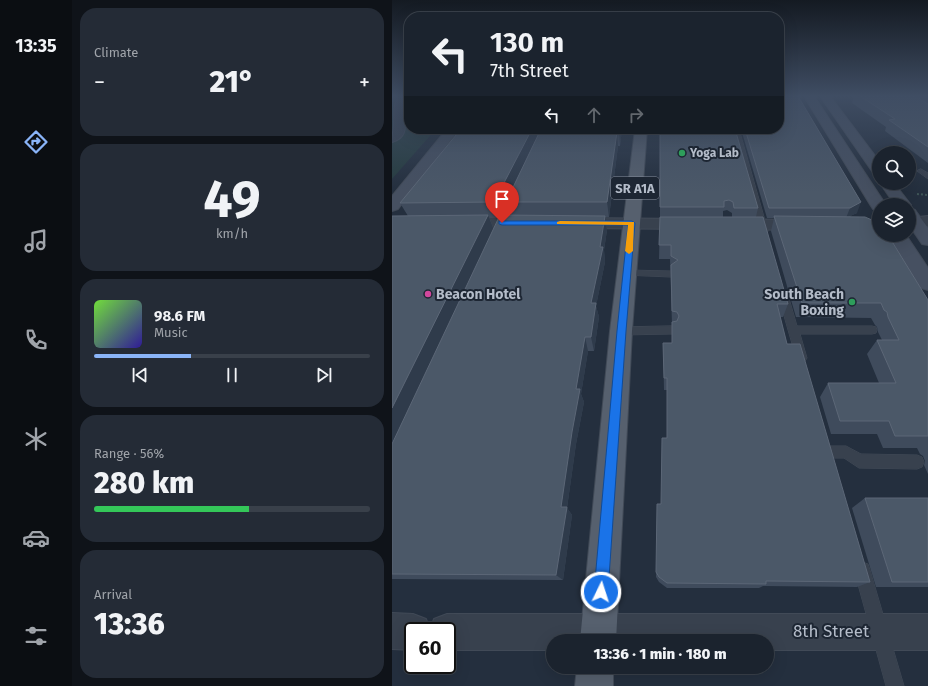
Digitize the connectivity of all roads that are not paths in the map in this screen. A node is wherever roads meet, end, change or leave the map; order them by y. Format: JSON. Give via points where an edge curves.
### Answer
{"nodes":[{"id":1,"x":400,"y":128,"type":"edge"},
{"id":2,"x":829,"y":128,"type":"edge"},
{"id":3,"x":848,"y":128,"type":"edge"},
{"id":4,"x":449,"y":134,"type":"edge"},
{"id":5,"x":641,"y":134,"type":"edge"},
{"id":6,"x":737,"y":134,"type":"edge"},
{"id":7,"x":392,"y":138,"type":"edge"},
{"id":8,"x":872,"y":162,"type":"edge"},
{"id":9,"x":921,"y":171,"type":"dead end"},
{"id":10,"x":928,"y":177,"type":"edge"},
{"id":11,"x":519,"y":186,"type":"edge"},
{"id":12,"x":896,"y":190,"type":"edge"},
{"id":13,"x":874,"y":198,"type":"edge"},
{"id":14,"x":906,"y":198,"type":"edge"},
{"id":15,"x":392,"y":206,"type":"edge"},
{"id":16,"x":916,"y":222,"type":"edge"},
{"id":17,"x":447,"y":223,"type":"edge"},
{"id":18,"x":502,"y":223,"type":"junction"},
{"id":19,"x":541,"y":223,"type":"edge"},
{"id":20,"x":564,"y":223,"type":"edge"},
{"id":21,"x":632,"y":223,"type":"junction"},
{"id":22,"x":762,"y":224,"type":"junction"},
{"id":23,"x":817,"y":225,"type":"edge"},
{"id":24,"x":494,"y":240,"type":"edge"},
{"id":25,"x":928,"y":240,"type":"edge"},
{"id":26,"x":767,"y":241,"type":"edge"},
{"id":27,"x":902,"y":242,"type":"edge"},
{"id":28,"x":627,"y":273,"type":"junction"},
{"id":29,"x":670,"y":274,"type":"edge"},
{"id":30,"x":928,"y":283,"type":"edge"},
{"id":31,"x":780,"y":285,"type":"edge"},
{"id":32,"x":672,"y":330,"type":"edge"},
{"id":33,"x":793,"y":330,"type":"junction"},
{"id":34,"x":872,"y":330,"type":"dead end"},
{"id":35,"x":621,"y":331,"type":"junction"},
{"id":36,"x":804,"y":368,"type":"edge"},
{"id":37,"x":917,"y":462,"type":"dead end"},
{"id":38,"x":832,"y":467,"type":"edge"},
{"id":39,"x":858,"y":559,"type":"edge"},
{"id":40,"x":879,"y":631,"type":"junction"},
{"id":41,"x":392,"y":632,"type":"edge"},
{"id":42,"x":404,"y":632,"type":"edge"},
{"id":43,"x":928,"y":632,"type":"edge"},
{"id":44,"x":456,"y":633,"type":"edge"},
{"id":45,"x":598,"y":634,"type":"edge"},
{"id":46,"x":774,"y":637,"type":"edge"},
{"id":47,"x":546,"y":642,"type":"edge"},
{"id":48,"x":595,"y":674,"type":"edge"},
{"id":49,"x":594,"y":686,"type":"edge"},
{"id":50,"x":895,"y":686,"type":"edge"}],
"edges":[{"from":1,"to":7,"type":"street"},
{"from":2,"to":13,"type":"main road"},
{"from":3,"to":8,"type":"main road"},
{"from":4,"to":15,"type":"main road"},
{"from":5,"to":21,"type":"main road","number":"SR A1A"},
{"from":6,"to":22,"type":"lane"},
{"from":9,"to":10,"type":"lane"},
{"from":11,"to":18,"type":"lane"},
{"from":12,"to":14,"type":"main road"},
{"from":16,"to":25,"type":"main road"},
{"from":17,"to":18,"type":"street"},
{"from":18,"to":19,"type":"street"},
{"from":18,"to":24,"type":"lane"},
{"from":20,"to":21,"type":"street"},
{"from":21,"to":22,"type":"street"},
{"from":21,"to":28,"type":"main road","number":"SR A1A"},
{"from":22,"to":23,"type":"street"},
{"from":22,"to":26,"type":"lane"},
{"from":27,"to":30,"type":"main road"},
{"from":28,"to":29,"type":"lane"},
{"from":28,"to":35,"type":"main road","number":"SR A1A"},
{"from":31,"to":33,"type":"lane"},
{"from":32,"to":35,"type":"lane"},
{"from":33,"to":34,"type":"lane"},
{"from":33,"to":36,"type":"lane"},
{"from":35,"to":45,"type":"main road","number":"SR A1A"},
{"from":37,"to":38,"type":"lane","via":[[859,461],[846,452],[826,448]]},
{"from":39,"to":40,"type":"lane"},
{"from":40,"to":43,"type":"street","name":"8th Street"},
{"from":40,"to":46,"type":"street","name":"8th Street"},
{"from":40,"to":50,"type":"lane"},
{"from":41,"to":42,"type":"street"},
{"from":44,"to":47,"type":"street","name":"8th Street"},
{"from":48,"to":49,"type":"main road","number":"SR A1A"}]}
